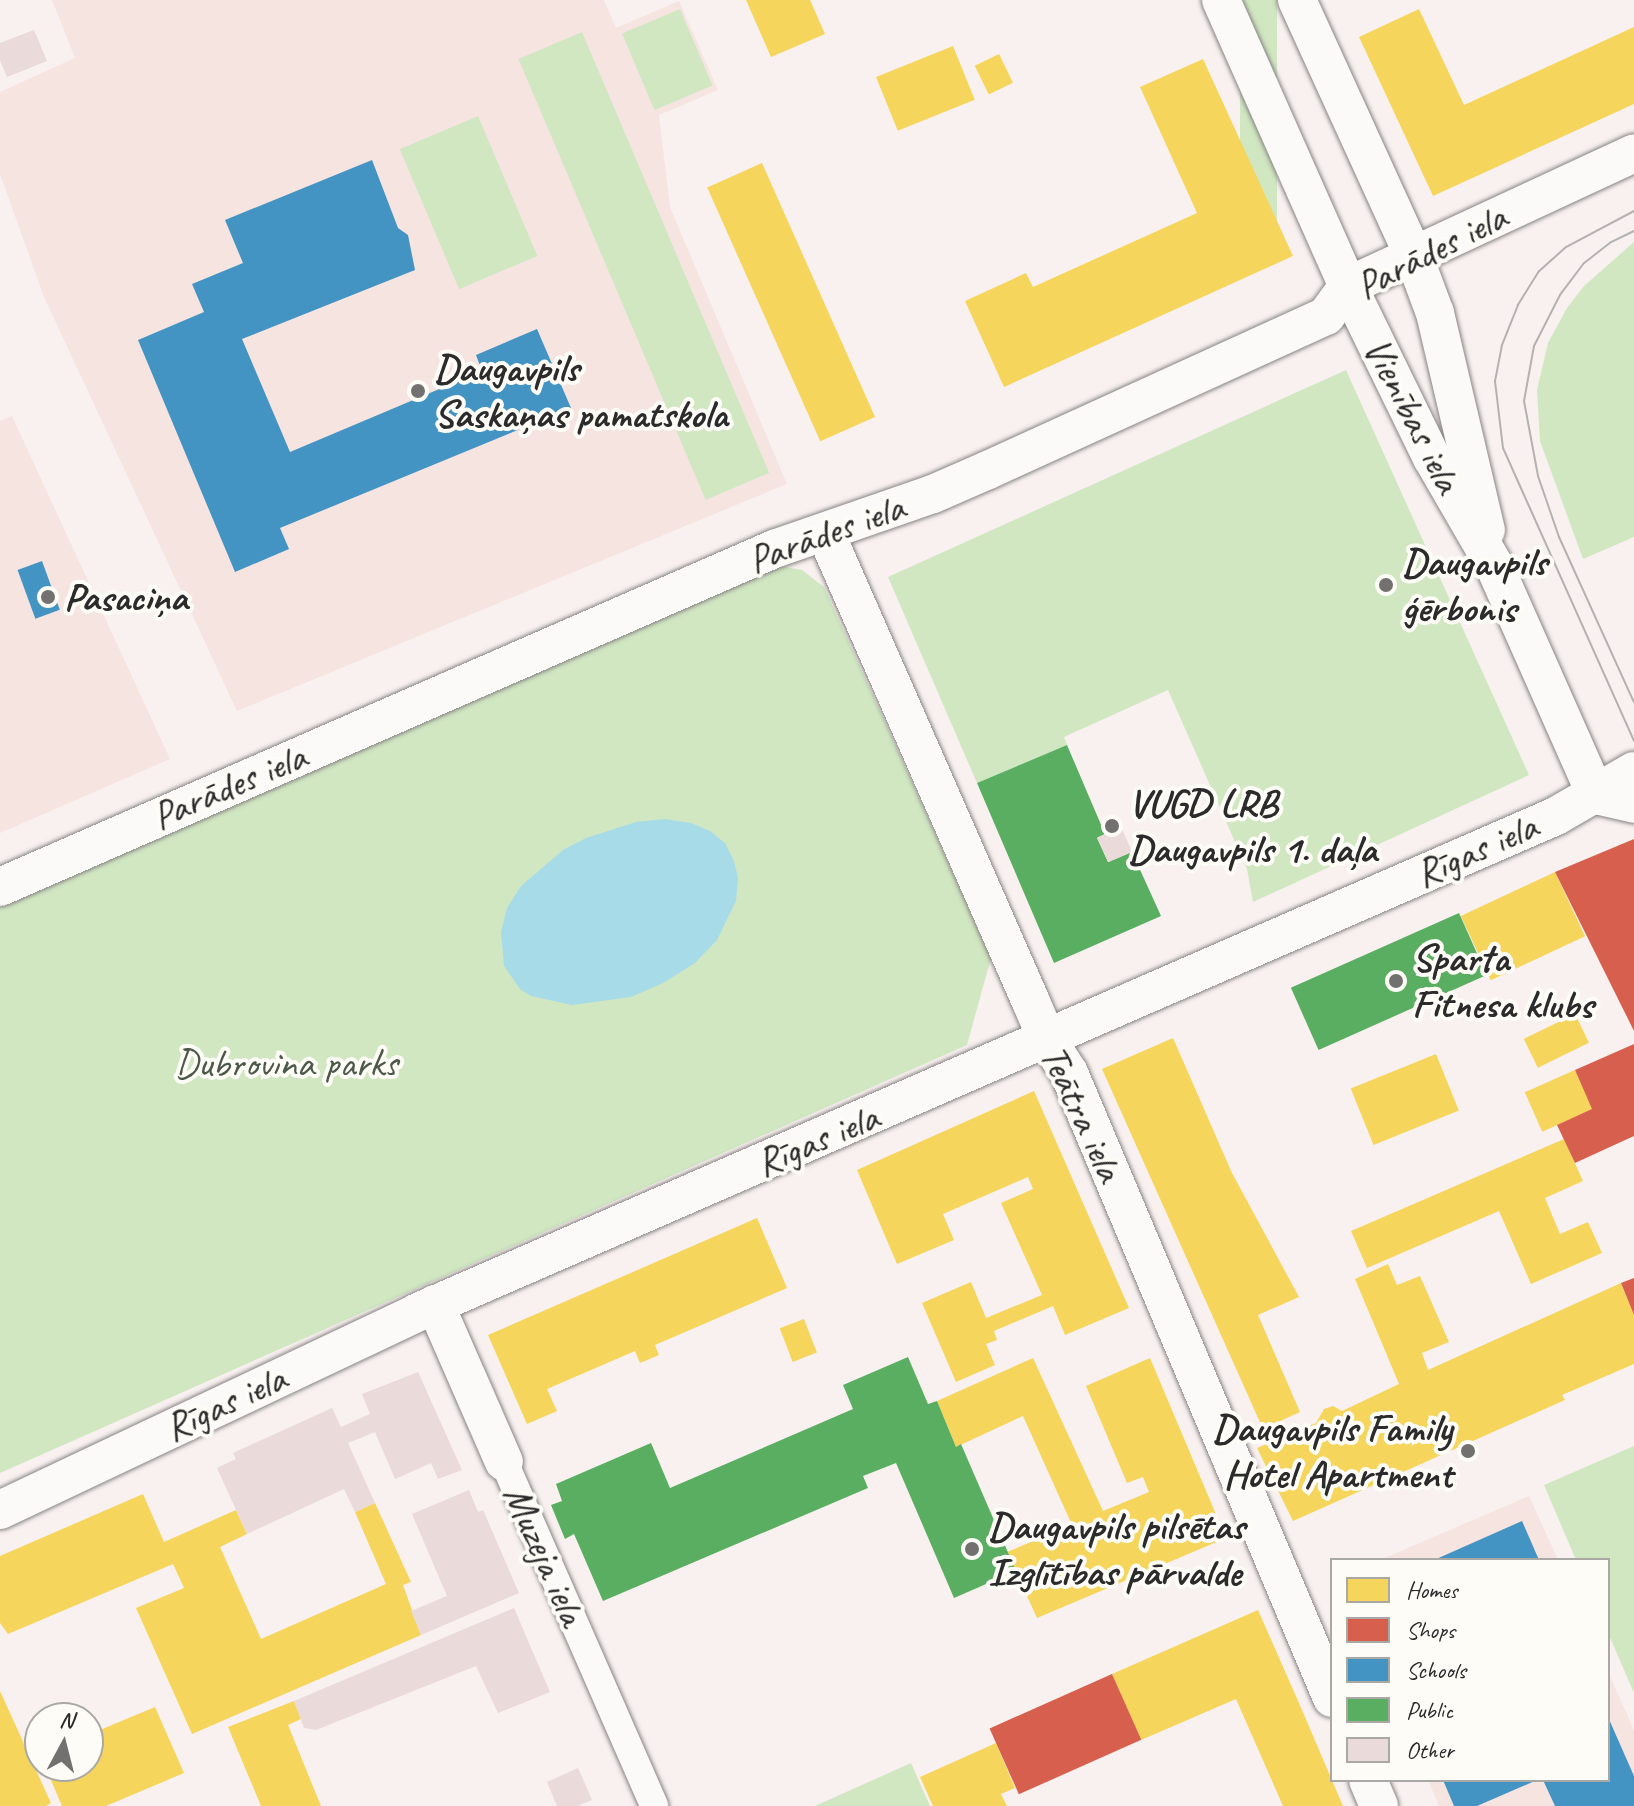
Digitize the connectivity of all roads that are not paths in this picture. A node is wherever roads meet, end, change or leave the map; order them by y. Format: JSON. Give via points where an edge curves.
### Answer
{"nodes":[{"id":1,"x":1221,"y":0,"type":"edge"},
{"id":2,"x":1297,"y":0,"type":"edge"},
{"id":3,"x":1634,"y":153,"type":"edge"},
{"id":4,"x":1413,"y":254,"type":"junction"},
{"id":5,"x":1348,"y":286,"type":"junction"},
{"id":6,"x":825,"y":532,"type":"junction"},
{"id":7,"x":1494,"y":565,"type":"junction"},
{"id":8,"x":1634,"y":771,"type":"edge"},
{"id":9,"x":1596,"y":795,"type":"junction"},
{"id":10,"x":1634,"y":804,"type":"edge"},
{"id":11,"x":0,"y":887,"type":"edge"},
{"id":12,"x":1047,"y":1039,"type":"junction"},
{"id":13,"x":435,"y":1304,"type":"junction"},
{"id":14,"x":504,"y":1462,"type":"joint"},
{"id":15,"x":0,"y":1510,"type":"edge"},
{"id":16,"x":1330,"y":1693,"type":"edge"},
{"id":17,"x":1369,"y":1782,"type":"edge"},
{"id":18,"x":654,"y":1806,"type":"edge"},
{"id":19,"x":1379,"y":1806,"type":"edge"}],
"edges":[{"from":1,"to":5,"type":"street","name":"Vienības iela"},
{"from":2,"to":4,"type":"street","name":"Vienības iela"},
{"from":3,"to":4,"type":"street","name":"Parādes iela"},
{"from":4,"to":5,"type":"street","name":"Parādes iela"},
{"from":4,"to":7,"type":"street","name":"Vienības iela","via":[[1459,403]]},
{"from":5,"to":6,"type":"street","name":"Parādes iela","via":[[1326,316],[933,494]]},
{"from":5,"to":7,"type":"street","name":"Vienības iela","via":[[1432,458]]},
{"from":6,"to":11,"type":"street","name":"Parādes iela","via":[[722,571]]},
{"from":6,"to":12,"type":"street","name":"Teātra iela"},
{"from":7,"to":9,"type":"street","name":"Vienības iela"},
{"from":8,"to":9,"type":"street","name":"Rīgas iela"},
{"from":9,"to":10,"type":"street"},
{"from":9,"to":12,"type":"street","name":"Rīgas iela"},
{"from":12,"to":13,"type":"street","name":"Rīgas iela"},
{"from":12,"to":16,"type":"street","name":"Teātra iela","via":[[1069,1073]]},
{"from":13,"to":14,"type":"street","name":"Muzeja iela"},
{"from":13,"to":15,"type":"street","name":"Rīgas iela"},
{"from":14,"to":18,"type":"street","name":"Muzeja iela"},
{"from":17,"to":19,"type":"street"}]}
